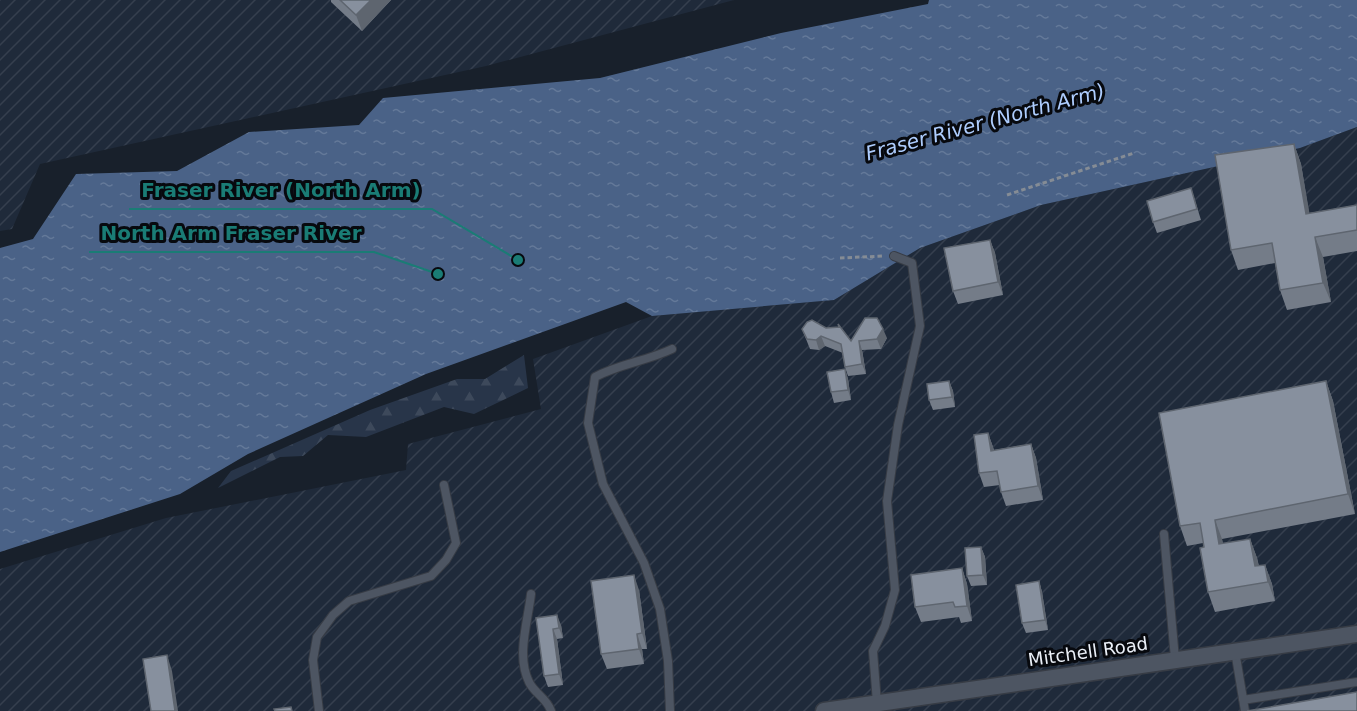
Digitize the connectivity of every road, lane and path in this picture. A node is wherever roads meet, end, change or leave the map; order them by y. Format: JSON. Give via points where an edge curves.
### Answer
{"nodes":[{"id":1,"x":1134,"y":153,"type":"dead end"},
{"id":2,"x":1007,"y":195,"type":"dead end"},
{"id":3,"x":894,"y":256,"type":"joint"},
{"id":4,"x":840,"y":258,"type":"dead end"},
{"id":5,"x":672,"y":349,"type":"dead end"},
{"id":6,"x":444,"y":484,"type":"dead end"},
{"id":7,"x":1164,"y":534,"type":"dead end"},
{"id":8,"x":531,"y":594,"type":"dead end"},
{"id":9,"x":1357,"y":633,"type":"edge"},
{"id":10,"x":1235,"y":651,"type":"junction"},
{"id":11,"x":1175,"y":659,"type":"junction"},
{"id":12,"x":1357,"y":682,"type":"edge"},
{"id":13,"x":1243,"y":700,"type":"junction"},
{"id":14,"x":877,"y":703,"type":"junction"},
{"id":15,"x":319,"y":711,"type":"edge"},
{"id":16,"x":551,"y":711,"type":"edge"},
{"id":17,"x":670,"y":711,"type":"edge"},
{"id":18,"x":824,"y":711,"type":"edge"},
{"id":19,"x":1245,"y":711,"type":"edge"}],
"edges":[{"from":1,"to":2,"type":"path"},
{"from":3,"to":4,"type":"path"},
{"from":3,"to":14,"type":"lane","via":[[912,263],[920,326],[898,425],[887,501],[895,591],[873,651]]},
{"from":5,"to":17,"type":"lane","via":[[595,377],[588,423],[603,484],[644,563],[660,609]]},
{"from":6,"to":15,"type":"lane","via":[[456,543],[431,576],[350,601],[333,615],[316,637],[313,660]]},
{"from":7,"to":11,"type":"lane"},
{"from":8,"to":16,"type":"lane","via":[[523,651],[529,683],[548,702]]},
{"from":9,"to":10,"type":"street","name":"Mitchell Road"},
{"from":10,"to":11,"type":"street","name":"Mitchell Road"},
{"from":10,"to":13,"type":"lane"},
{"from":11,"to":14,"type":"street","name":"Mitchell Road"},
{"from":12,"to":13,"type":"lane"},
{"from":13,"to":19,"type":"lane"},
{"from":14,"to":18,"type":"street","name":"Mitchell Road"}]}
